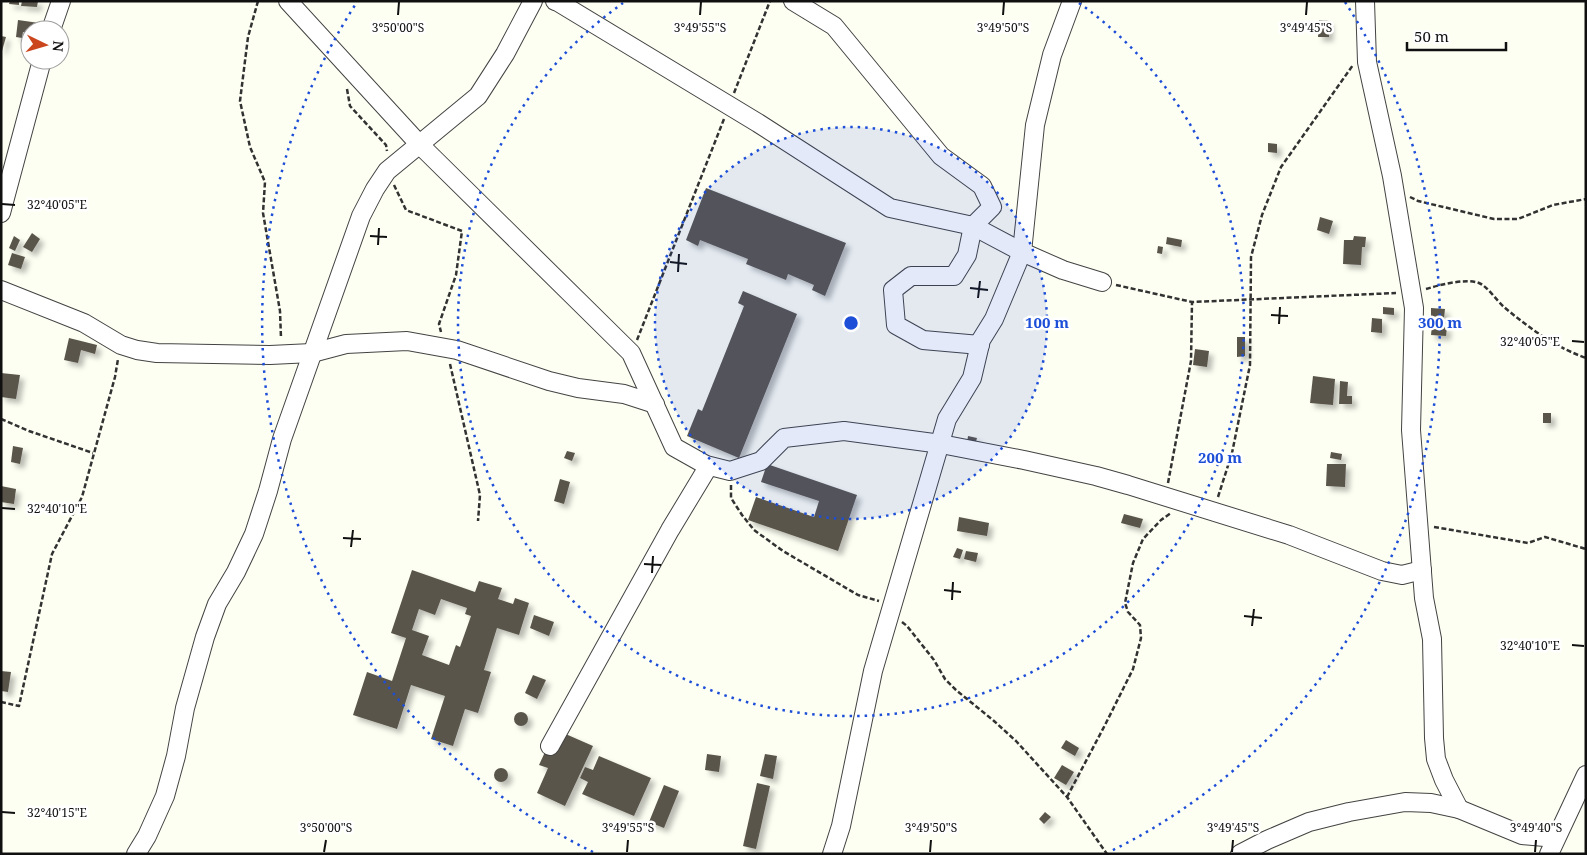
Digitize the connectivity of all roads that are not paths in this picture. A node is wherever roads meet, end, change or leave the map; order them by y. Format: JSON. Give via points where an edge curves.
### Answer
{"nodes":[{"id":1,"x":61,"y":1,"type":"edge"},
{"id":2,"x":288,"y":1,"type":"edge"},
{"id":3,"x":533,"y":1,"type":"edge"},
{"id":4,"x":555,"y":1,"type":"edge"},
{"id":5,"x":793,"y":1,"type":"edge"},
{"id":6,"x":1072,"y":1,"type":"edge"},
{"id":7,"x":1365,"y":1,"type":"edge"},
{"id":8,"x":54,"y":20,"type":"edge"},
{"id":9,"x":39,"y":70,"type":"edge"},
{"id":10,"x":420,"y":145,"type":"junction"},
{"id":11,"x":1,"y":213,"type":"edge"},
{"id":12,"x":973,"y":226,"type":"junction"},
{"id":13,"x":1022,"y":252,"type":"junction"},
{"id":14,"x":1102,"y":282,"type":"road end"},
{"id":15,"x":1,"y":290,"type":"edge"},
{"id":16,"x":980,"y":345,"type":"junction"},
{"id":17,"x":312,"y":353,"type":"junction"},
{"id":18,"x":655,"y":404,"type":"junction"},
{"id":19,"x":941,"y":444,"type":"junction"},
{"id":20,"x":706,"y":465,"type":"junction"},
{"id":21,"x":1422,"y":570,"type":"junction"},
{"id":22,"x":550,"y":746,"type":"dead end"},
{"id":23,"x":1586,"y":775,"type":"edge"},
{"id":24,"x":1460,"y":809,"type":"junction"},
{"id":25,"x":1558,"y":833,"type":"junction"},
{"id":26,"x":136,"y":854,"type":"edge"},
{"id":27,"x":832,"y":854,"type":"edge"},
{"id":28,"x":1240,"y":854,"type":"edge"},
{"id":29,"x":1549,"y":854,"type":"edge"}],
"edges":[{"from":1,"to":8,"type":"street"},
{"from":2,"to":10,"type":"street"},
{"from":3,"to":10,"type":"street","via":[[478,96]]},
{"from":4,"to":12,"type":"street","via":[[890,208]]},
{"from":5,"to":12,"type":"street","via":[[834,26],[941,156],[982,186],[992,207]]},
{"from":6,"to":13,"type":"street","via":[[1052,55],[1035,125]]},
{"from":7,"to":21,"type":"street","via":[[1369,77],[1413,292],[1411,430]]},
{"from":9,"to":11,"type":"street"},
{"from":10,"to":17,"type":"street","via":[[387,171],[375,189],[361,216]]},
{"from":10,"to":18,"type":"street","via":[[631,353]]},
{"from":12,"to":13,"type":"street"},
{"from":12,"to":16,"type":"street","via":[[967,255],[954,276],[911,276],[894,290],[896,326],[923,340]]},
{"from":13,"to":14,"type":"street"},
{"from":13,"to":16,"type":"street"},
{"from":15,"to":17,"type":"street","via":[[84,323],[120,345],[137,350],[270,355]]},
{"from":16,"to":19,"type":"street","via":[[972,378],[947,419]]},
{"from":17,"to":18,"type":"street","via":[[346,344],[408,341],[457,350],[550,381],[624,394]]},
{"from":17,"to":26,"type":"street","via":[[254,534],[205,637],[165,796]]},
{"from":18,"to":20,"type":"street","via":[[674,447]]},
{"from":19,"to":20,"type":"street","via":[[844,431],[784,438],[762,461],[730,471]]},
{"from":19,"to":21,"type":"street","via":[[1096,476],[1289,535],[1382,571],[1402,574]]},
{"from":19,"to":27,"type":"street","via":[[873,671],[841,826]]},
{"from":20,"to":22,"type":"street"},
{"from":21,"to":24,"type":"street","via":[[1433,658],[1436,760]]},
{"from":23,"to":25,"type":"street"},
{"from":24,"to":25,"type":"street","via":[[1522,834],[1545,837]]},
{"from":24,"to":28,"type":"street","via":[[1431,802],[1405,802],[1349,812],[1309,822]]},
{"from":25,"to":29,"type":"street"}]}
